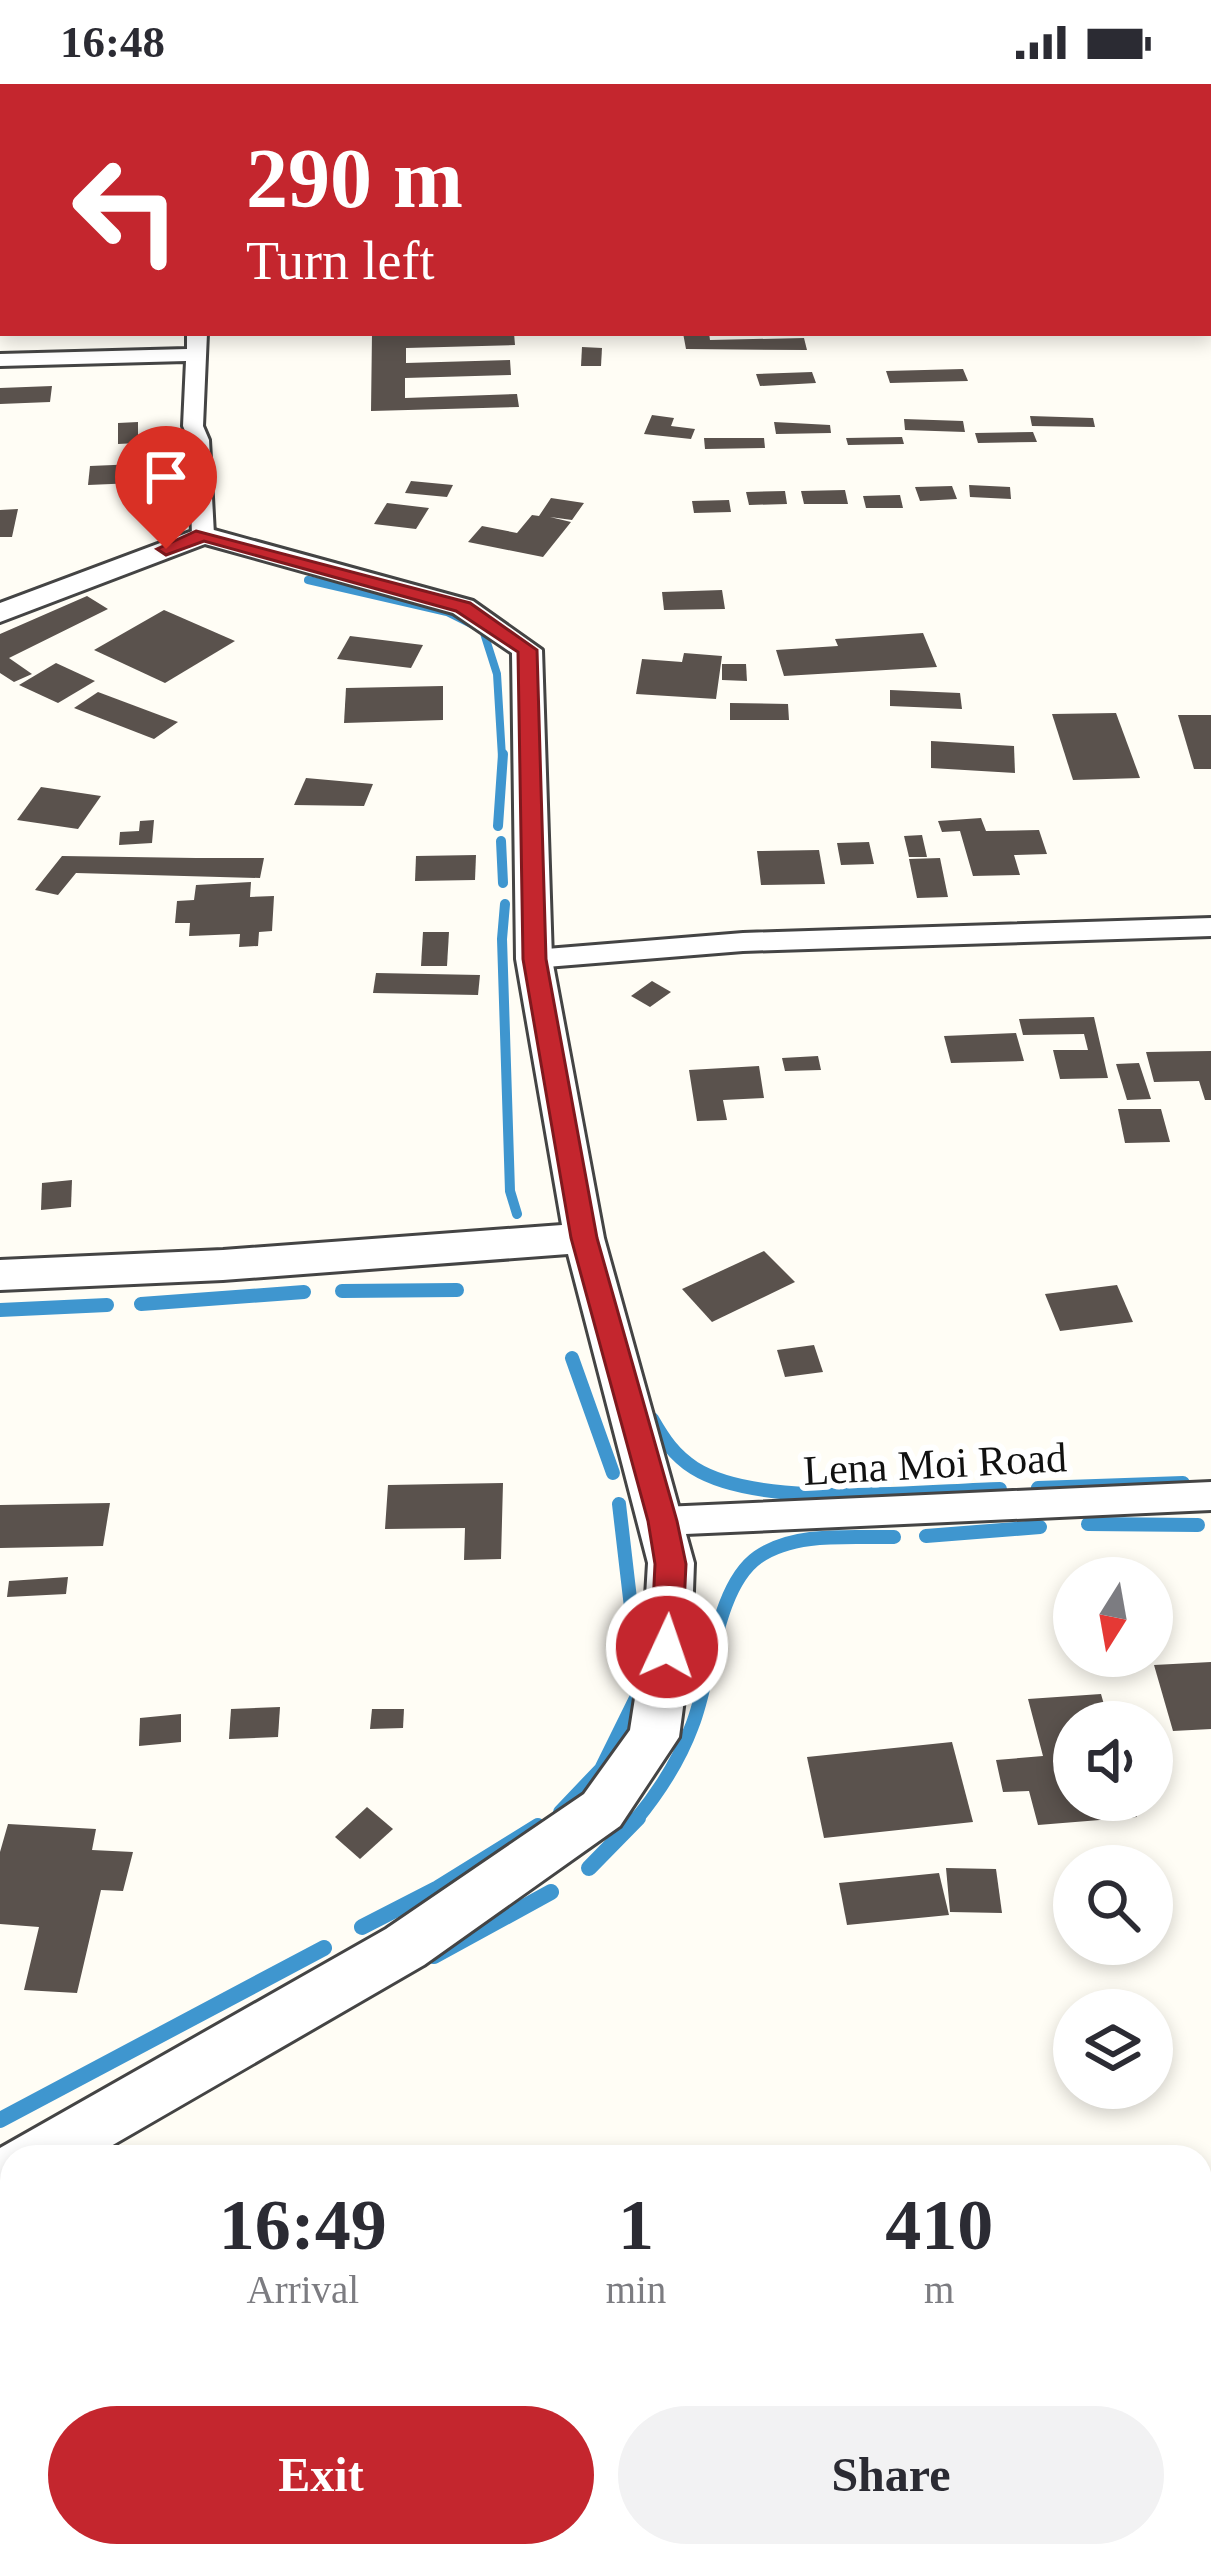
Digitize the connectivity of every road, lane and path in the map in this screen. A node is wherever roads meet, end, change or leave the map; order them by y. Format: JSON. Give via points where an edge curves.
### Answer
{"nodes":[{"id":1,"x":196,"y":344,"type":"edge"},
{"id":2,"x":0,"y":360,"type":"edge"},
{"id":3,"x":203,"y":535,"type":"junction"},
{"id":4,"x":0,"y":613,"type":"edge"},
{"id":5,"x":1211,"y":926,"type":"edge"},
{"id":6,"x":534,"y":959,"type":"junction"},
{"id":7,"x":584,"y":1238,"type":"junction"},
{"id":8,"x":0,"y":1275,"type":"edge"},
{"id":9,"x":1211,"y":1496,"type":"edge"},
{"id":10,"x":663,"y":1521,"type":"junction"},
{"id":11,"x":58,"y":2145,"type":"edge"}],
"edges":[{"from":1,"to":2,"type":"street"},
{"from":1,"to":3,"type":"street","via":[[193,426]]},
{"from":3,"to":4,"type":"street"},
{"from":3,"to":6,"type":"street","via":[[463,607],[527,650]]},
{"from":5,"to":6,"type":"street","via":[[743,942]]},
{"from":6,"to":7,"type":"street"},
{"from":7,"to":8,"type":"street"},
{"from":7,"to":10,"type":"street"},
{"from":9,"to":10,"type":"street","name":"Lena Moi Road"},
{"from":10,"to":11,"type":"street","via":[[667,1647],[654,1737],[602,1810],[405,1947]]}]}
